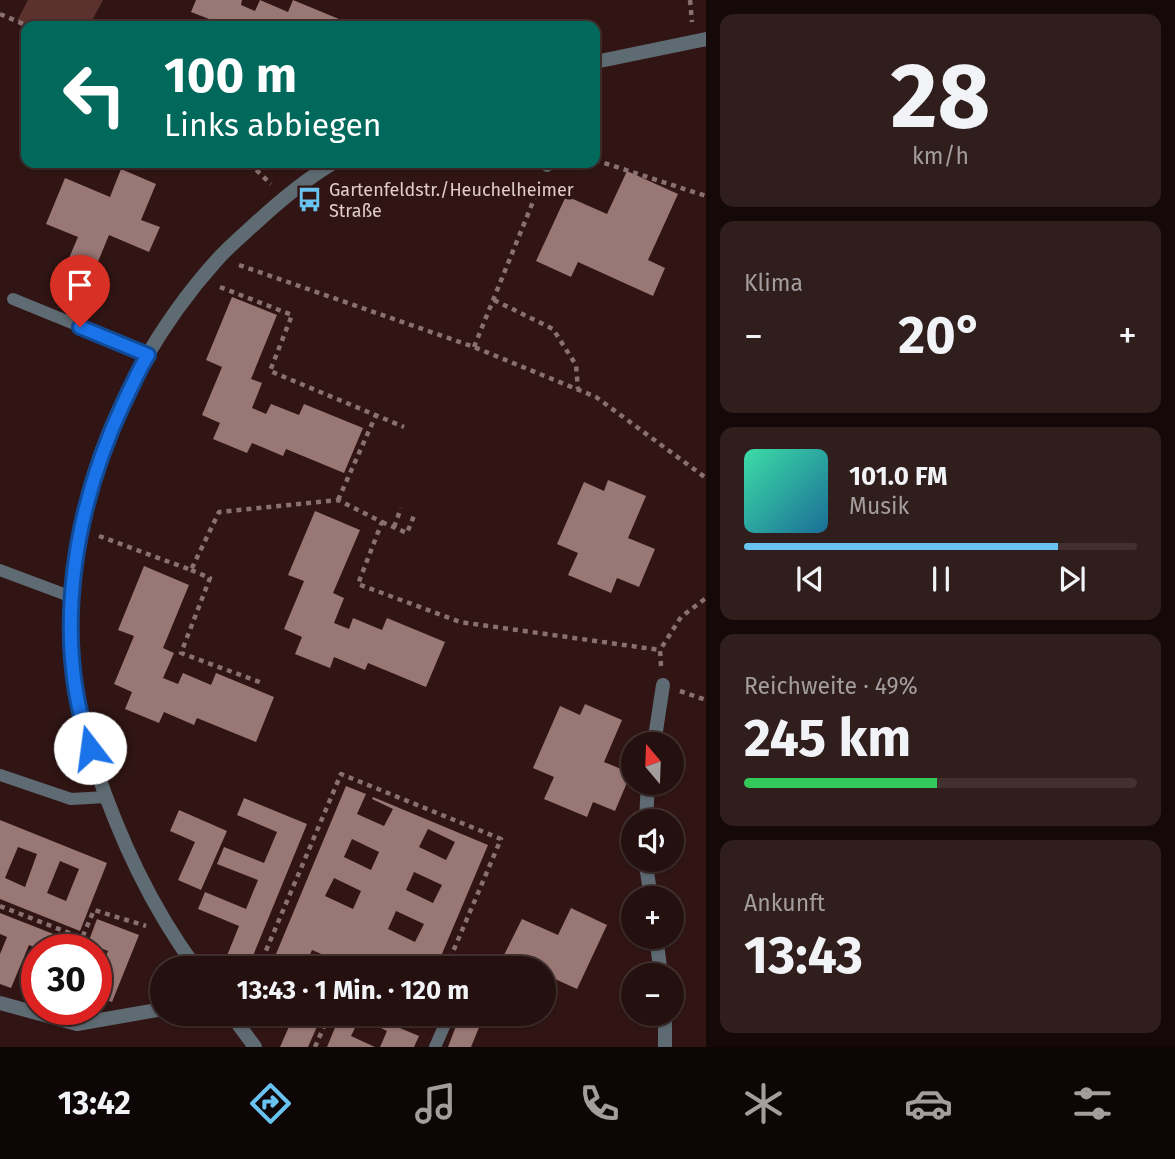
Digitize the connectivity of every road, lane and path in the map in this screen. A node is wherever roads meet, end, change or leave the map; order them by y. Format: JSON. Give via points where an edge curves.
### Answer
{"nodes":[{"id":1,"x":0,"y":14,"type":"edge"},
{"id":2,"x":21,"y":23,"type":"edge"},
{"id":3,"x":706,"y":39,"type":"edge"},
{"id":4,"x":600,"y":61,"type":"edge"},
{"id":5,"x":600,"y":161,"type":"edge"},
{"id":6,"x":254,"y":168,"type":"edge"},
{"id":7,"x":324,"y":168,"type":"edge"},
{"id":8,"x":536,"y":195,"type":"dead end"},
{"id":9,"x":706,"y":196,"type":"edge"},
{"id":10,"x":285,"y":197,"type":"junction"},
{"id":11,"x":218,"y":258,"type":"junction"},
{"id":12,"x":200,"y":279,"type":"junction"},
{"id":13,"x":13,"y":299,"type":"dead end"},
{"id":14,"x":494,"y":300,"type":"junction"},
{"id":15,"x":474,"y":347,"type":"junction"},
{"id":16,"x":148,"y":355,"type":"junction"},
{"id":17,"x":578,"y":389,"type":"junction"},
{"id":18,"x":376,"y":415,"type":"junction"},
{"id":19,"x":404,"y":427,"type":"dead end"},
{"id":20,"x":706,"y":478,"type":"edge"},
{"id":21,"x":338,"y":500,"type":"junction"},
{"id":22,"x":401,"y":508,"type":"dead end"},
{"id":23,"x":415,"y":513,"type":"dead end"},
{"id":24,"x":382,"y":522,"type":"junction"},
{"id":25,"x":394,"y":527,"type":"junction"},
{"id":26,"x":82,"y":530,"type":"junction"},
{"id":27,"x":0,"y":570,"type":"edge"},
{"id":28,"x":191,"y":570,"type":"junction"},
{"id":29,"x":72,"y":597,"type":"junction"},
{"id":30,"x":706,"y":598,"type":"edge"},
{"id":31,"x":660,"y":650,"type":"junction"},
{"id":32,"x":262,"y":684,"type":"dead end"},
{"id":33,"x":663,"y":685,"type":"joint"},
{"id":34,"x":656,"y":732,"type":"edge"},
{"id":35,"x":0,"y":775,"type":"edge"},
{"id":36,"x":106,"y":797,"type":"junction"},
{"id":37,"x":0,"y":906,"type":"edge"},
{"id":38,"x":168,"y":928,"type":"junction"},
{"id":39,"x":188,"y":956,"type":"edge"},
{"id":40,"x":264,"y":956,"type":"edge"},
{"id":41,"x":451,"y":956,"type":"edge"},
{"id":42,"x":0,"y":1003,"type":"edge"},
{"id":43,"x":150,"y":1011,"type":"edge"},
{"id":44,"x":240,"y":1026,"type":"edge"},
{"id":45,"x":325,"y":1026,"type":"edge"},
{"id":46,"x":444,"y":1026,"type":"edge"},
{"id":47,"x":665,"y":1026,"type":"edge"},
{"id":48,"x":255,"y":1047,"type":"edge"},
{"id":49,"x":316,"y":1047,"type":"edge"},
{"id":50,"x":435,"y":1047,"type":"edge"},
{"id":51,"x":665,"y":1047,"type":"edge"}],
"edges":[{"from":1,"to":2,"type":"path"},
{"from":3,"to":4,"type":"street"},
{"from":5,"to":9,"type":"path"},
{"from":6,"to":10,"type":"path"},
{"from":7,"to":10,"type":"street"},
{"from":8,"to":14,"type":"path"},
{"from":10,"to":11,"type":"street"},
{"from":11,"to":12,"type":"street"},
{"from":11,"to":15,"type":"path"},
{"from":12,"to":16,"type":"street"},
{"from":12,"to":18,"type":"path","via":[[292,315],[270,371]]},
{"from":13,"to":16,"type":"lane"},
{"from":14,"to":15,"type":"path"},
{"from":14,"to":17,"type":"path","via":[[553,329],[576,365]]},
{"from":15,"to":17,"type":"path"},
{"from":16,"to":26,"type":"street","via":[[92,480]]},
{"from":17,"to":20,"type":"path","via":[[596,397]]},
{"from":18,"to":19,"type":"path"},
{"from":18,"to":21,"type":"path"},
{"from":21,"to":24,"type":"path"},
{"from":21,"to":28,"type":"path","via":[[219,512]]},
{"from":22,"to":25,"type":"path"},
{"from":23,"to":25,"type":"path","via":[[407,533]]},
{"from":24,"to":25,"type":"path"},
{"from":24,"to":31,"type":"path","via":[[358,584],[460,622]]},
{"from":26,"to":28,"type":"path"},
{"from":26,"to":29,"type":"street"},
{"from":27,"to":29,"type":"lane"},
{"from":28,"to":32,"type":"path","via":[[210,578],[181,653]]},
{"from":29,"to":36,"type":"street","via":[[72,669],[84,730]]},
{"from":30,"to":31,"type":"path","via":[[681,617]]},
{"from":31,"to":33,"type":"path"},
{"from":33,"to":34,"type":"street"},
{"from":35,"to":36,"type":"lane","via":[[71,799]]},
{"from":36,"to":38,"type":"street","via":[[144,888]]},
{"from":37,"to":38,"type":"path","via":[[82,938],[94,910]]},
{"from":38,"to":39,"type":"street"},
{"from":40,"to":41,"type":"path","via":[[341,774],[500,839]]},
{"from":42,"to":43,"type":"street","via":[[78,1024]]},
{"from":44,"to":48,"type":"street"},
{"from":45,"to":49,"type":"path"},
{"from":46,"to":50,"type":"lane"},
{"from":47,"to":51,"type":"street"}]}
